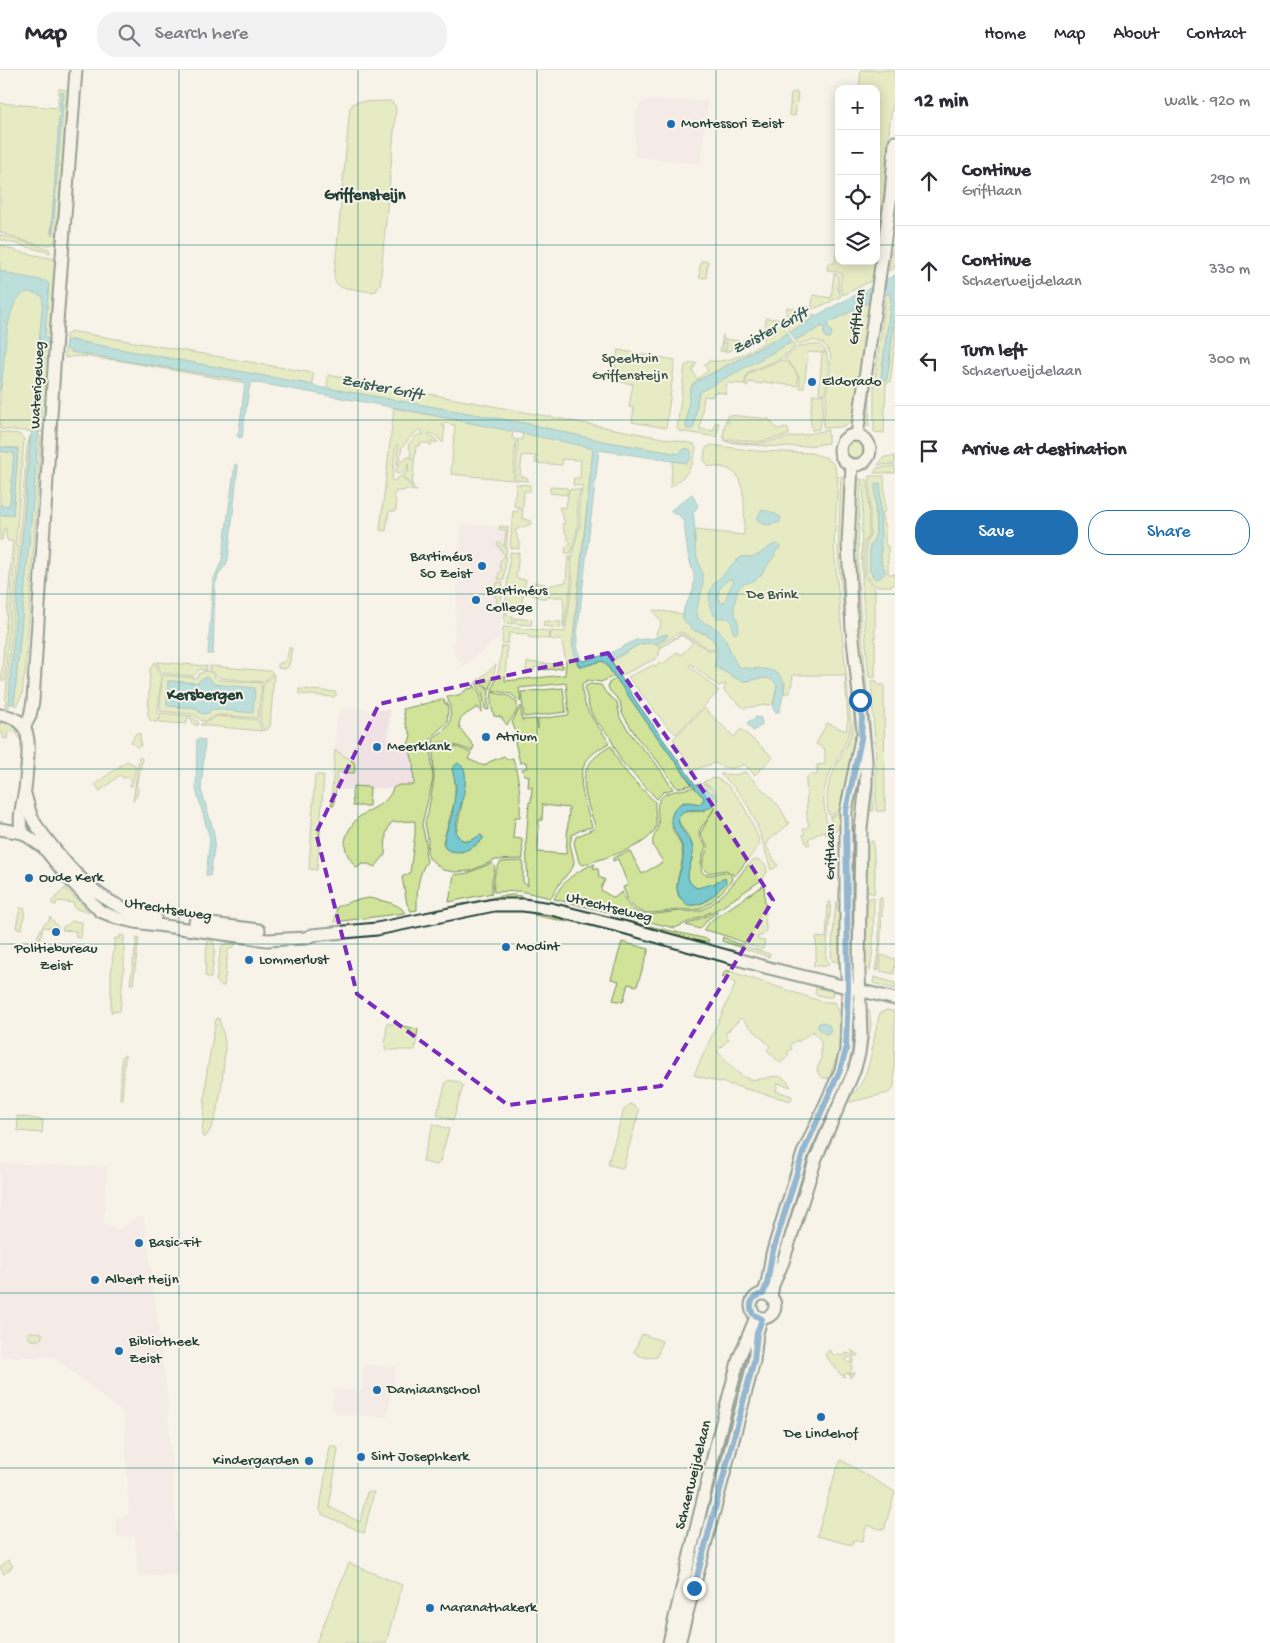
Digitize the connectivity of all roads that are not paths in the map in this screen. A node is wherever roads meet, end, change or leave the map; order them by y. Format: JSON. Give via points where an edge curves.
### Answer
{"nodes":[{"id":1,"x":76,"y":70,"type":"edge"},
{"id":2,"x":895,"y":142,"type":"edge"},
{"id":3,"x":857,"y":435,"type":"junction"},
{"id":4,"x":852,"y":465,"type":"junction"},
{"id":5,"x":34,"y":701,"type":"junction"},
{"id":6,"x":0,"y":715,"type":"edge"},
{"id":7,"x":862,"y":717,"type":"junction"},
{"id":8,"x":14,"y":719,"type":"junction"},
{"id":9,"x":24,"y":728,"type":"junction"},
{"id":10,"x":25,"y":794,"type":"junction"},
{"id":11,"x":0,"y":829,"type":"edge"},
{"id":12,"x":23,"y":833,"type":"junction"},
{"id":13,"x":312,"y":935,"type":"junction"},
{"id":14,"x":848,"y":988,"type":"junction"},
{"id":15,"x":860,"y":990,"type":"junction"},
{"id":16,"x":895,"y":998,"type":"edge"},
{"id":17,"x":767,"y":1295,"type":"junction"},
{"id":18,"x":759,"y":1318,"type":"junction"},
{"id":19,"x":669,"y":1643,"type":"edge"},
{"id":20,"x":679,"y":1643,"type":"edge"}],
"edges":[{"from":1,"to":5,"type":"street","name":"Waterigeweg"},
{"from":2,"to":3,"type":"street","name":"Griftlaan","via":[[891,195]]},
{"from":3,"to":4,"type":"street","via":[[843,441],[840,450],[845,461]]},
{"from":3,"to":4,"type":"street","via":[[867,442],[869,454],[865,462]]},
{"from":4,"to":7,"type":"street","name":"Griftlaan","via":[[848,543],[852,630]]},
{"from":5,"to":8,"type":"street"},
{"from":5,"to":9,"type":"street","name":"Waterigeweg"},
{"from":6,"to":8,"type":"street"},
{"from":7,"to":14,"type":"street","name":"Griftlaan","via":[[861,739],[846,811]]},
{"from":7,"to":15,"type":"street","name":"Griftlaan","via":[[866,784],[861,828]]},
{"from":8,"to":9,"type":"street"},
{"from":9,"to":10,"type":"street","via":[[29,736]]},
{"from":10,"to":12,"type":"street","via":[[21,816]]},
{"from":10,"to":13,"type":"street","name":"Utrechtseweg","via":[[33,820],[42,834],[86,884],[105,900],[147,916]]},
{"from":11,"to":12,"type":"street"},
{"from":12,"to":13,"type":"street","name":"Utrechtseweg","via":[[44,848],[91,903],[107,915],[135,922],[268,940]]},
{"from":13,"to":14,"type":"street","name":"Utrechtseweg","via":[[377,929],[494,905],[523,904],[623,927]]},
{"from":14,"to":15,"type":"street","name":"Utrechtseweg"},
{"from":14,"to":17,"type":"street","via":[[844,1061],[803,1153],[774,1245]]},
{"from":15,"to":16,"type":"street","name":"Utrechtseweg"},
{"from":15,"to":17,"type":"street","via":[[862,1036],[854,1071],[816,1158],[783,1262]]},
{"from":17,"to":18,"type":"street","via":[[775,1304],[774,1312],[767,1318]]},
{"from":17,"to":18,"type":"street","via":[[756,1296],[751,1302],[751,1311]]},
{"from":18,"to":19,"type":"street","name":"Schaerweijdelaan","via":[[739,1358],[729,1393]]},
{"from":18,"to":20,"type":"street","name":"Schaerweijdelaan","via":[[754,1361]]}]}
